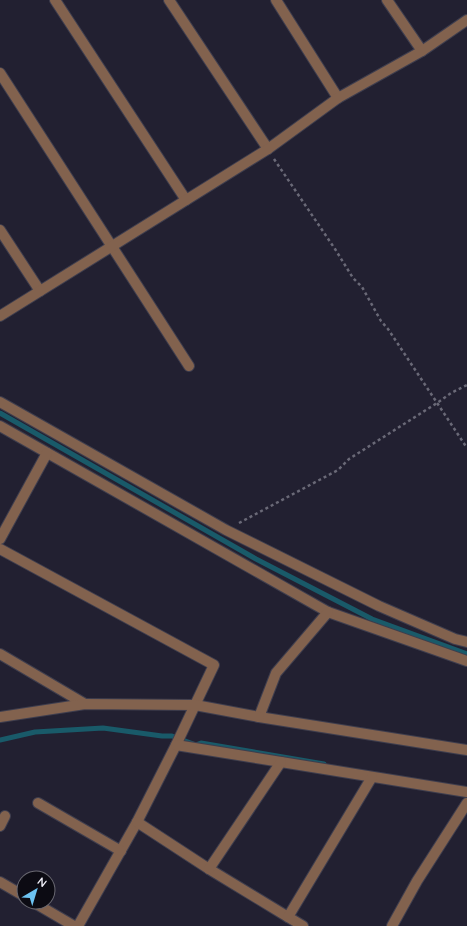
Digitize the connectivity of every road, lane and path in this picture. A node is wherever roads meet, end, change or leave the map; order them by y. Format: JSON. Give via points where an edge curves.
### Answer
{"nodes":[{"id":1,"x":55,"y":0,"type":"edge"},
{"id":2,"x":169,"y":0,"type":"edge"},
{"id":3,"x":276,"y":0,"type":"edge"},
{"id":4,"x":387,"y":0,"type":"edge"},
{"id":5,"x":467,"y":20,"type":"edge"},
{"id":6,"x":422,"y":50,"type":"junction"},
{"id":7,"x":0,"y":73,"type":"edge"},
{"id":8,"x":338,"y":98,"type":"junction"},
{"id":9,"x":268,"y":149,"type":"junction"},
{"id":10,"x":186,"y":200,"type":"junction"},
{"id":11,"x":0,"y":230,"type":"edge"},
{"id":12,"x":111,"y":246,"type":"junction"},
{"id":13,"x":40,"y":291,"type":"junction"},
{"id":14,"x":0,"y":316,"type":"edge"},
{"id":15,"x":189,"y":366,"type":"dead end"},
{"id":16,"x":467,"y":385,"type":"edge"},
{"id":17,"x":0,"y":402,"type":"edge"},
{"id":18,"x":437,"y":403,"type":"junction"},
{"id":19,"x":0,"y":426,"type":"edge"},
{"id":20,"x":467,"y":448,"type":"edge"},
{"id":21,"x":47,"y":452,"type":"junction"},
{"id":22,"x":226,"y":530,"type":"junction"},
{"id":23,"x":0,"y":539,"type":"edge"},
{"id":24,"x":0,"y":549,"type":"edge"},
{"id":25,"x":328,"y":612,"type":"junction"},
{"id":26,"x":467,"y":642,"type":"edge"},
{"id":27,"x":0,"y":654,"type":"edge"},
{"id":28,"x":467,"y":661,"type":"edge"},
{"id":29,"x":85,"y":704,"type":"junction"},
{"id":30,"x":195,"y":705,"type":"junction"},
{"id":31,"x":0,"y":717,"type":"edge"},
{"id":32,"x":259,"y":717,"type":"junction"},
{"id":33,"x":176,"y":745,"type":"junction"},
{"id":34,"x":467,"y":750,"type":"edge"},
{"id":35,"x":281,"y":762,"type":"junction"},
{"id":36,"x":372,"y":777,"type":"junction"},
{"id":37,"x":467,"y":792,"type":"edge"},
{"id":38,"x":38,"y":802,"type":"dead end"},
{"id":39,"x":467,"y":803,"type":"edge"},
{"id":40,"x":5,"y":816,"type":"dead end"},
{"id":41,"x":137,"y":822,"type":"junction"},
{"id":42,"x":0,"y":826,"type":"edge"},
{"id":43,"x":121,"y":851,"type":"junction"},
{"id":44,"x":209,"y":869,"type":"junction"},
{"id":45,"x":0,"y":882,"type":"edge"},
{"id":46,"x":16,"y":891,"type":"edge"},
{"id":47,"x":47,"y":910,"type":"edge"},
{"id":48,"x":288,"y":917,"type":"junction"},
{"id":49,"x":74,"y":926,"type":"edge"},
{"id":50,"x":78,"y":926,"type":"edge"},
{"id":51,"x":303,"y":926,"type":"edge"},
{"id":52,"x":392,"y":926,"type":"edge"}],
"edges":[{"from":1,"to":10,"type":"street"},
{"from":2,"to":9,"type":"street"},
{"from":3,"to":8,"type":"street"},
{"from":4,"to":6,"type":"street"},
{"from":5,"to":6,"type":"street"},
{"from":6,"to":8,"type":"street"},
{"from":7,"to":12,"type":"street"},
{"from":8,"to":9,"type":"street"},
{"from":9,"to":10,"type":"street"},
{"from":9,"to":18,"type":"path"},
{"from":10,"to":12,"type":"street"},
{"from":11,"to":13,"type":"street"},
{"from":12,"to":13,"type":"street"},
{"from":12,"to":15,"type":"street"},
{"from":13,"to":14,"type":"street"},
{"from":16,"to":18,"type":"path"},
{"from":17,"to":22,"type":"street"},
{"from":18,"to":20,"type":"path"},
{"from":18,"to":22,"type":"path","via":[[349,460],[338,470]]},
{"from":19,"to":21,"type":"street"},
{"from":21,"to":23,"type":"street"},
{"from":21,"to":25,"type":"street"},
{"from":22,"to":26,"type":"street","via":[[379,606]]},
{"from":24,"to":30,"type":"street","via":[[214,664]]},
{"from":25,"to":28,"type":"street"},
{"from":25,"to":32,"type":"street","via":[[276,673]]},
{"from":27,"to":29,"type":"street"},
{"from":29,"to":30,"type":"street"},
{"from":29,"to":31,"type":"street"},
{"from":30,"to":32,"type":"street"},
{"from":30,"to":33,"type":"street"},
{"from":32,"to":34,"type":"street"},
{"from":33,"to":35,"type":"street"},
{"from":33,"to":41,"type":"street"},
{"from":35,"to":36,"type":"street"},
{"from":35,"to":44,"type":"street"},
{"from":36,"to":37,"type":"street"},
{"from":36,"to":48,"type":"street"},
{"from":38,"to":43,"type":"street"},
{"from":39,"to":52,"type":"street"},
{"from":40,"to":42,"type":"street"},
{"from":41,"to":43,"type":"street"},
{"from":41,"to":44,"type":"street"},
{"from":43,"to":50,"type":"street"},
{"from":44,"to":48,"type":"street"},
{"from":45,"to":46,"type":"street"},
{"from":47,"to":49,"type":"street"},
{"from":48,"to":51,"type":"street"}]}
